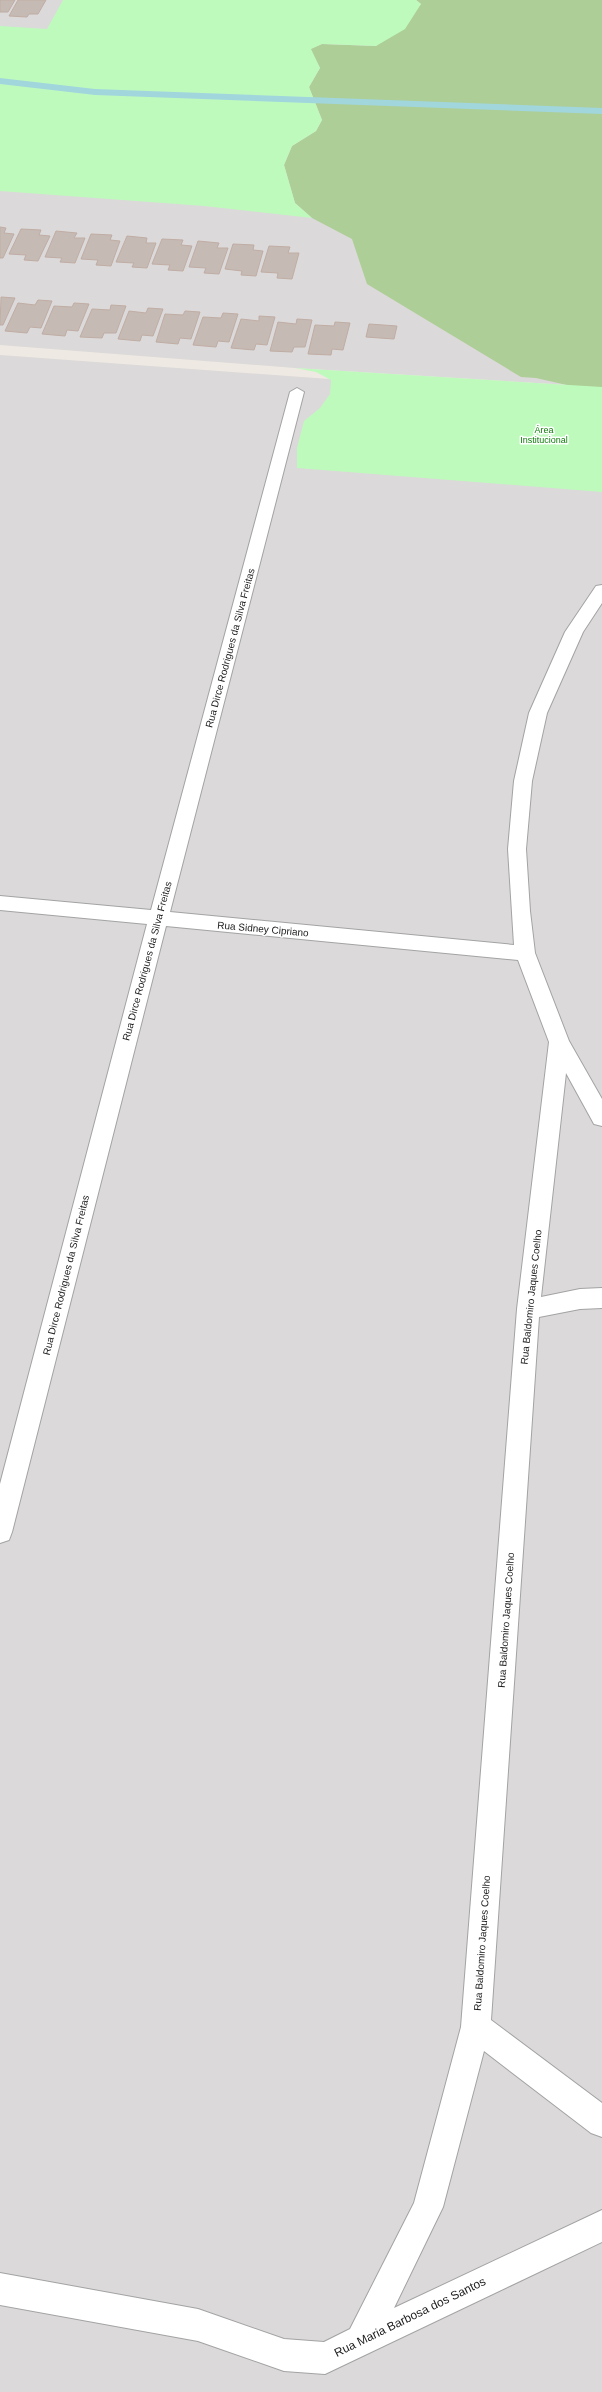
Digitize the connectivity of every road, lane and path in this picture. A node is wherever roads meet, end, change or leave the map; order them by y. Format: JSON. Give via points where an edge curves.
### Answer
{"nodes":[{"id":1,"x":297,"y":392,"type":"dead end"},
{"id":2,"x":602,"y":590,"type":"edge"},
{"id":3,"x":0,"y":903,"type":"edge"},
{"id":4,"x":158,"y":919,"type":"junction"},
{"id":5,"x":525,"y":953,"type":"junction"},
{"id":6,"x":558,"y":1042,"type":"junction"},
{"id":7,"x":602,"y":1118,"type":"edge"},
{"id":8,"x":602,"y":1298,"type":"edge"},
{"id":9,"x":528,"y":1309,"type":"junction"},
{"id":10,"x":0,"y":1532,"type":"edge"},
{"id":11,"x":476,"y":2027,"type":"junction"},
{"id":12,"x":602,"y":2122,"type":"edge"},
{"id":13,"x":602,"y":2226,"type":"edge"},
{"id":14,"x":0,"y":2289,"type":"edge"},
{"id":15,"x":362,"y":2339,"type":"junction"}],
"edges":[{"from":1,"to":4,"type":"street","name":"Rua Dirce Rodrigues da Silva Freitas"},
{"from":2,"to":5,"type":"street","name":"Rua Baldomiro Jaques Coelho","via":[[574,632],[538,713],[523,781],[517,849]]},
{"from":3,"to":4,"type":"street","name":"Rua Sidney Cipriano"},
{"from":4,"to":5,"type":"street","name":"Rua Sidney Cipriano"},
{"from":4,"to":10,"type":"street","name":"Rua Dirce Rodrigues da Silva Freitas"},
{"from":5,"to":6,"type":"street","name":"Rua Baldomiro Jaques Coelho"},
{"from":6,"to":7,"type":"street"},
{"from":6,"to":9,"type":"street","name":"Rua Baldomiro Jaques Coelho"},
{"from":8,"to":9,"type":"street","via":[[580,1299]]},
{"from":9,"to":11,"type":"street","name":"Rua Baldomiro Jaques Coelho"},
{"from":11,"to":12,"type":"street"},
{"from":11,"to":15,"type":"street","name":"Rua Baldomiro Jaques Coelho","via":[[428,2207]]},
{"from":13,"to":15,"type":"street","name":"Rua Maria Barbosa dos Santos"},
{"from":14,"to":15,"type":"street","name":"Rua Maria Barbosa dos Santos","via":[[198,2325],[284,2355],[325,2358]]}]}
